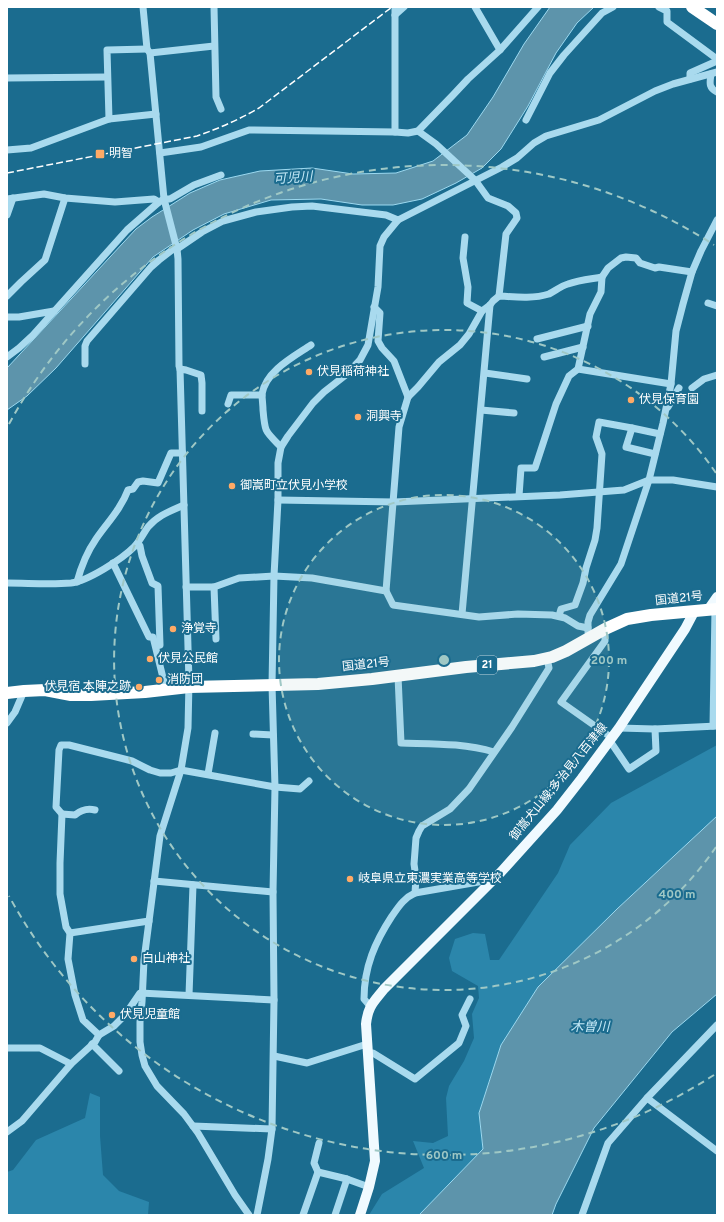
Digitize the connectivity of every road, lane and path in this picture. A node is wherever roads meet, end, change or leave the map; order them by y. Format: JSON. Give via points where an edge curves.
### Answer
{"nodes":[{"id":1,"x":144,"y":7,"type":"edge"},
{"id":2,"x":214,"y":7,"type":"edge"},
{"id":3,"x":395,"y":7,"type":"edge"},
{"id":4,"x":404,"y":7,"type":"edge"},
{"id":5,"x":475,"y":7,"type":"edge"},
{"id":6,"x":538,"y":7,"type":"edge"},
{"id":7,"x":613,"y":7,"type":"edge"},
{"id":8,"x":659,"y":7,"type":"edge"},
{"id":9,"x":692,"y":7,"type":"edge"},
{"id":10,"x":395,"y":15,"type":"junction"},
{"id":11,"x":717,"y":24,"type":"edge"},
{"id":12,"x":214,"y":46,"type":"junction"},
{"id":13,"x":500,"y":50,"type":"junction"},
{"id":14,"x":149,"y":51,"type":"junction"},
{"id":15,"x":717,"y":60,"type":"edge"},
{"id":16,"x":714,"y":73,"type":"edge"},
{"id":17,"x":107,"y":77,"type":"junction"},
{"id":18,"x":7,"y":78,"type":"edge"},
{"id":19,"x":690,"y":79,"type":"junction"},
{"id":20,"x":717,"y":92,"type":"edge"},
{"id":21,"x":221,"y":109,"type":"dead end"},
{"id":22,"x":156,"y":114,"type":"junction"},
{"id":23,"x":109,"y":119,"type":"junction"},
{"id":24,"x":526,"y":120,"type":"dead end"},
{"id":25,"x":418,"y":131,"type":"junction"},
{"id":26,"x":395,"y":132,"type":"junction"},
{"id":27,"x":7,"y":150,"type":"edge"},
{"id":28,"x":160,"y":153,"type":"junction"},
{"id":29,"x":221,"y":175,"type":"dead end"},
{"id":30,"x":475,"y":180,"type":"junction"},
{"id":31,"x":10,"y":198,"type":"edge"},
{"id":32,"x":65,"y":198,"type":"junction"},
{"id":33,"x":162,"y":200,"type":"junction"},
{"id":34,"x":7,"y":215,"type":"edge"},
{"id":35,"x":398,"y":220,"type":"junction"},
{"id":36,"x":717,"y":220,"type":"edge"},
{"id":37,"x":465,"y":237,"type":"dead end"},
{"id":38,"x":177,"y":249,"type":"junction"},
{"id":39,"x":692,"y":272,"type":"junction"},
{"id":40,"x":602,"y":277,"type":"junction"},
{"id":41,"x":7,"y":296,"type":"edge"},
{"id":42,"x":499,"y":296,"type":"junction"},
{"id":43,"x":708,"y":303,"type":"dead end"},
{"id":44,"x":490,"y":305,"type":"junction"},
{"id":45,"x":717,"y":306,"type":"edge"},
{"id":46,"x":374,"y":307,"type":"junction"},
{"id":47,"x":54,"y":311,"type":"junction"},
{"id":48,"x":482,"y":311,"type":"junction"},
{"id":49,"x":7,"y":317,"type":"edge"},
{"id":50,"x":588,"y":326,"type":"junction"},
{"id":51,"x":537,"y":339,"type":"dead end"},
{"id":52,"x":311,"y":345,"type":"dead end"},
{"id":53,"x":583,"y":347,"type":"junction"},
{"id":54,"x":7,"y":357,"type":"edge"},
{"id":55,"x":544,"y":357,"type":"dead end"},
{"id":56,"x":85,"y":364,"type":"dead end"},
{"id":57,"x":180,"y":369,"type":"junction"},
{"id":58,"x":578,"y":369,"type":"junction"},
{"id":59,"x":485,"y":373,"type":"junction"},
{"id":60,"x":717,"y":375,"type":"edge"},
{"id":61,"x":527,"y":379,"type":"dead end"},
{"id":62,"x":671,"y":384,"type":"junction"},
{"id":63,"x":679,"y":388,"type":"dead end"},
{"id":64,"x":692,"y":388,"type":"dead end"},
{"id":65,"x":262,"y":395,"type":"junction"},
{"id":66,"x":408,"y":397,"type":"junction"},
{"id":67,"x":228,"y":404,"type":"dead end"},
{"id":68,"x":481,"y":410,"type":"junction"},
{"id":69,"x":202,"y":411,"type":"dead end"},
{"id":70,"x":665,"y":412,"type":"junction"},
{"id":71,"x":514,"y":413,"type":"dead end"},
{"id":72,"x":632,"y":428,"type":"junction"},
{"id":73,"x":660,"y":434,"type":"junction"},
{"id":74,"x":281,"y":447,"type":"junction"},
{"id":75,"x":183,"y":453,"type":"junction"},
{"id":76,"x":655,"y":454,"type":"junction"},
{"id":77,"x":649,"y":480,"type":"junction"},
{"id":78,"x":717,"y":487,"type":"edge"},
{"id":79,"x":599,"y":493,"type":"junction"},
{"id":80,"x":519,"y":496,"type":"junction"},
{"id":81,"x":472,"y":499,"type":"junction"},
{"id":82,"x":278,"y":500,"type":"junction"},
{"id":83,"x":394,"y":502,"type":"junction"},
{"id":84,"x":184,"y":505,"type":"junction"},
{"id":85,"x":138,"y":543,"type":"junction"},
{"id":86,"x":113,"y":563,"type":"junction"},
{"id":87,"x":274,"y":576,"type":"junction"},
{"id":88,"x":76,"y":582,"type":"junction"},
{"id":89,"x":7,"y":583,"type":"edge"},
{"id":90,"x":186,"y":587,"type":"junction"},
{"id":91,"x":214,"y":587,"type":"junction"},
{"id":92,"x":386,"y":591,"type":"junction"},
{"id":93,"x":714,"y":606,"type":"edge"},
{"id":94,"x":694,"y":612,"type":"junction"},
{"id":95,"x":462,"y":614,"type":"junction"},
{"id":96,"x":559,"y":616,"type":"junction"},
{"id":97,"x":605,"y":629,"type":"junction"},
{"id":98,"x":588,"y":633,"type":"junction"},
{"id":99,"x":216,"y":639,"type":"dead end"},
{"id":100,"x":156,"y":646,"type":"junction"},
{"id":101,"x":547,"y":658,"type":"junction"},
{"id":102,"x":398,"y":676,"type":"junction"},
{"id":103,"x":272,"y":685,"type":"junction"},
{"id":104,"x":189,"y":687,"type":"junction"},
{"id":105,"x":166,"y":690,"type":"junction"},
{"id":106,"x":24,"y":691,"type":"junction"},
{"id":107,"x":7,"y":693,"type":"edge"},
{"id":108,"x":7,"y":723,"type":"edge"},
{"id":109,"x":715,"y":726,"type":"edge"},
{"id":110,"x":619,"y":728,"type":"junction"},
{"id":111,"x":655,"y":728,"type":"junction"},
{"id":112,"x":215,"y":733,"type":"dead end"},
{"id":113,"x":253,"y":734,"type":"dead end"},
{"id":114,"x":273,"y":735,"type":"junction"},
{"id":115,"x":611,"y":739,"type":"junction"},
{"id":116,"x":494,"y":752,"type":"junction"},
{"id":117,"x":181,"y":770,"type":"junction"},
{"id":118,"x":208,"y":774,"type":"junction"},
{"id":119,"x":309,"y":781,"type":"dead end"},
{"id":120,"x":275,"y":787,"type":"junction"},
{"id":121,"x":95,"y":810,"type":"dead end"},
{"id":122,"x":62,"y":814,"type":"junction"},
{"id":123,"x":154,"y":881,"type":"junction"},
{"id":124,"x":489,"y":883,"type":"junction"},
{"id":125,"x":193,"y":885,"type":"junction"},
{"id":126,"x":273,"y":892,"type":"junction"},
{"id":127,"x":415,"y":893,"type":"junction"},
{"id":128,"x":149,"y":921,"type":"junction"},
{"id":129,"x":70,"y":933,"type":"junction"},
{"id":130,"x":143,"y":993,"type":"junction"},
{"id":131,"x":189,"y":995,"type":"junction"},
{"id":132,"x":470,"y":999,"type":"dead end"},
{"id":133,"x":274,"y":1000,"type":"junction"},
{"id":134,"x":370,"y":1006,"type":"junction"},
{"id":135,"x":717,"y":1025,"type":"edge"},
{"id":136,"x":99,"y":1035,"type":"junction"},
{"id":137,"x":92,"y":1044,"type":"junction"},
{"id":138,"x":7,"y":1048,"type":"edge"},
{"id":139,"x":367,"y":1048,"type":"junction"},
{"id":140,"x":274,"y":1056,"type":"junction"},
{"id":141,"x":71,"y":1064,"type":"junction"},
{"id":142,"x":119,"y":1071,"type":"dead end"},
{"id":143,"x":647,"y":1098,"type":"junction"},
{"id":144,"x":193,"y":1126,"type":"junction"},
{"id":145,"x":272,"y":1129,"type":"junction"},
{"id":146,"x":7,"y":1132,"type":"edge"},
{"id":147,"x":319,"y":1143,"type":"dead end"},
{"id":148,"x":717,"y":1151,"type":"edge"},
{"id":149,"x":318,"y":1172,"type":"junction"},
{"id":150,"x":347,"y":1180,"type":"junction"},
{"id":151,"x":369,"y":1187,"type":"junction"},
{"id":152,"x":249,"y":1215,"type":"edge"},
{"id":153,"x":257,"y":1215,"type":"edge"},
{"id":154,"x":303,"y":1215,"type":"edge"},
{"id":155,"x":335,"y":1215,"type":"edge"},
{"id":156,"x":360,"y":1215,"type":"edge"},
{"id":157,"x":582,"y":1215,"type":"edge"}],
"edges":[{"from":1,"to":14,"type":"street"},
{"from":2,"to":12,"type":"street"},
{"from":3,"to":10,"type":"street"},
{"from":4,"to":10,"type":"street"},
{"from":5,"to":13,"type":"street"},
{"from":6,"to":13,"type":"street"},
{"from":7,"to":24,"type":"street","via":[[602,13],[550,73]]},
{"from":8,"to":15,"type":"street","via":[[667,11],[667,22]]},
{"from":9,"to":11,"type":"highway"},
{"from":10,"to":26,"type":"street"},
{"from":12,"to":14,"type":"street"},
{"from":12,"to":21,"type":"street","via":[[216,96]]},
{"from":13,"to":25,"type":"street"},
{"from":14,"to":17,"type":"street","via":[[107,50]]},
{"from":14,"to":22,"type":"street"},
{"from":15,"to":19,"type":"street","via":[[690,73]]},
{"from":16,"to":19,"type":"street"},
{"from":16,"to":20,"type":"street","via":[[709,84]]},
{"from":17,"to":18,"type":"street"},
{"from":17,"to":23,"type":"street"},
{"from":19,"to":30,"type":"street","via":[[655,91],[599,120],[546,136],[517,158]]},
{"from":22,"to":23,"type":"street"},
{"from":22,"to":28,"type":"street"},
{"from":23,"to":27,"type":"street","via":[[31,148]]},
{"from":25,"to":26,"type":"street"},
{"from":25,"to":30,"type":"street"},
{"from":26,"to":28,"type":"street","via":[[249,130],[201,147]]},
{"from":28,"to":33,"type":"street"},
{"from":29,"to":33,"type":"street","via":[[194,185],[170,199]]},
{"from":30,"to":35,"type":"street"},
{"from":30,"to":42,"type":"street","via":[[488,198],[516,212],[517,218],[506,234]]},
{"from":31,"to":32,"type":"street","via":[[44,194]]},
{"from":31,"to":34,"type":"street"},
{"from":32,"to":33,"type":"street","via":[[115,202]]},
{"from":32,"to":41,"type":"street","via":[[45,260]]},
{"from":33,"to":38,"type":"street"},
{"from":33,"to":47,"type":"street","via":[[127,230]]},
{"from":35,"to":38,"type":"street","via":[[386,215],[312,206],[292,207],[256,212],[223,221]]},
{"from":35,"to":46,"type":"street","via":[[380,246],[378,287]]},
{"from":36,"to":39,"type":"street"},
{"from":37,"to":48,"type":"street","via":[[463,258],[468,287],[467,303]]},
{"from":38,"to":56,"type":"street","via":[[172,250],[151,267],[87,341]]},
{"from":38,"to":57,"type":"street"},
{"from":39,"to":40,"type":"street","via":[[655,268],[640,263],[636,258],[626,257],[608,268]]},
{"from":39,"to":62,"type":"street","via":[[676,331]]},
{"from":40,"to":42,"type":"street","via":[[576,281],[549,294]]},
{"from":40,"to":50,"type":"street","via":[[601,292],[590,314]]},
{"from":42,"to":44,"type":"street"},
{"from":43,"to":45,"type":"street"},
{"from":44,"to":48,"type":"street"},
{"from":44,"to":59,"type":"street"},
{"from":46,"to":66,"type":"street","via":[[380,313],[378,341],[394,361]]},
{"from":46,"to":74,"type":"street","via":[[368,345],[360,360],[313,404]]},
{"from":47,"to":49,"type":"street"},
{"from":47,"to":54,"type":"street","via":[[34,335]]},
{"from":48,"to":66,"type":"street","via":[[460,345],[439,362]]},
{"from":50,"to":51,"type":"street"},
{"from":50,"to":53,"type":"street"},
{"from":52,"to":65,"type":"street","via":[[271,375]]},
{"from":53,"to":55,"type":"street"},
{"from":53,"to":58,"type":"street"},
{"from":57,"to":69,"type":"street","via":[[201,375]]},
{"from":57,"to":75,"type":"street"},
{"from":58,"to":62,"type":"street"},
{"from":58,"to":80,"type":"street","via":[[569,376],[556,404],[535,468],[521,468]]},
{"from":59,"to":61,"type":"street"},
{"from":59,"to":68,"type":"street"},
{"from":60,"to":64,"type":"street","via":[[704,379]]},
{"from":62,"to":70,"type":"street"},
{"from":63,"to":70,"type":"street"},
{"from":65,"to":67,"type":"street","via":[[231,395]]},
{"from":65,"to":74,"type":"street","via":[[265,429]]},
{"from":66,"to":83,"type":"street","via":[[399,427]]},
{"from":68,"to":71,"type":"street"},
{"from":68,"to":81,"type":"street"},
{"from":70,"to":73,"type":"street"},
{"from":72,"to":73,"type":"street"},
{"from":72,"to":76,"type":"street","via":[[626,447]]},
{"from":72,"to":79,"type":"street","via":[[599,422],[596,437],[602,454]]},
{"from":73,"to":76,"type":"street"},
{"from":74,"to":82,"type":"street","via":[[278,463]]},
{"from":75,"to":84,"type":"street"},
{"from":75,"to":88,"type":"street","via":[[171,453],[158,483],[138,482],[133,489],[128,490],[124,500],[95,540]]},
{"from":76,"to":77,"type":"street"},
{"from":77,"to":78,"type":"street","via":[[673,480]]},
{"from":77,"to":79,"type":"street","via":[[624,490]]},
{"from":77,"to":98,"type":"street","via":[[621,564],[590,616]]},
{"from":79,"to":80,"type":"street"},
{"from":79,"to":96,"type":"street","via":[[595,540],[583,583],[575,605],[561,610]]},
{"from":80,"to":81,"type":"street"},
{"from":81,"to":83,"type":"street"},
{"from":81,"to":95,"type":"street"},
{"from":82,"to":83,"type":"street"},
{"from":82,"to":87,"type":"street"},
{"from":83,"to":92,"type":"street"},
{"from":84,"to":85,"type":"street","via":[[160,516]]},
{"from":84,"to":90,"type":"street"},
{"from":85,"to":86,"type":"street"},
{"from":85,"to":100,"type":"street","via":[[152,583],[158,586],[160,645]]},
{"from":86,"to":88,"type":"street"},
{"from":86,"to":100,"type":"street","via":[[149,637],[153,637]]},
{"from":87,"to":91,"type":"street","via":[[239,578]]},
{"from":87,"to":92,"type":"street","via":[[312,578]]},
{"from":87,"to":103,"type":"street"},
{"from":88,"to":89,"type":"street"},
{"from":90,"to":91,"type":"street"},
{"from":90,"to":104,"type":"street"},
{"from":91,"to":99,"type":"street"},
{"from":92,"to":95,"type":"street","via":[[393,605]]},
{"from":93,"to":94,"type":"highway","name":"国道21号","number":"21"},
{"from":93,"to":109,"type":"street"},
{"from":94,"to":97,"type":"highway","name":"国道21号","number":"21","via":[[627,619]]},
{"from":94,"to":110,"type":"main road","name":"御嵩犬山線;多治見八百津線","via":[[686,629]]},
{"from":95,"to":96,"type":"street"},
{"from":96,"to":98,"type":"street"},
{"from":97,"to":98,"type":"highway","name":"国道21号","number":"21"},
{"from":97,"to":115,"type":"street","via":[[604,641],[561,702]]},
{"from":98,"to":101,"type":"highway","name":"国道21号","number":"21","via":[[566,651]]},
{"from":100,"to":105,"type":"street"},
{"from":101,"to":102,"type":"highway","name":"国道21号","number":"21"},
{"from":101,"to":116,"type":"street","via":[[549,668]]},
{"from":102,"to":103,"type":"highway","name":"国道21号","number":"21"},
{"from":102,"to":116,"type":"street","via":[[401,743],[452,744]]},
{"from":103,"to":104,"type":"highway","name":"国道21号","number":"21"},
{"from":103,"to":114,"type":"street"},
{"from":104,"to":105,"type":"highway","name":"国道21号","number":"21"},
{"from":104,"to":117,"type":"street","via":[[188,728]]},
{"from":105,"to":106,"type":"highway","name":"国道21号","number":"21","via":[[91,695],[71,695],[45,690]]},
{"from":106,"to":107,"type":"highway","name":"国道21号","number":"21"},
{"from":106,"to":108,"type":"street"},
{"from":109,"to":111,"type":"street"},
{"from":110,"to":111,"type":"street"},
{"from":110,"to":115,"type":"main road","name":"御嵩犬山線;多治見八百津線"},
{"from":111,"to":115,"type":"street","via":[[656,751],[629,769]]},
{"from":112,"to":118,"type":"street"},
{"from":113,"to":114,"type":"street"},
{"from":114,"to":120,"type":"street"},
{"from":115,"to":124,"type":"main road","name":"御嵩犬山線;多治見八百津線","via":[[557,810]]},
{"from":116,"to":127,"type":"street","via":[[460,799],[450,809],[422,826],[419,831],[414,864]]},
{"from":117,"to":118,"type":"street"},
{"from":117,"to":122,"type":"street","via":[[160,773],[132,761],[61,745],[56,807]]},
{"from":117,"to":123,"type":"street","via":[[160,836]]},
{"from":118,"to":120,"type":"street"},
{"from":119,"to":120,"type":"street","via":[[300,789]]},
{"from":120,"to":126,"type":"street"},
{"from":121,"to":122,"type":"street","via":[[79,811],[75,815]]},
{"from":122,"to":129,"type":"street","via":[[60,894],[66,927]]},
{"from":123,"to":125,"type":"street"},
{"from":123,"to":128,"type":"street"},
{"from":124,"to":127,"type":"street","via":[[484,881]]},
{"from":124,"to":134,"type":"main road","name":"御嵩犬山線;多治見八百津線"},
{"from":125,"to":126,"type":"street"},
{"from":125,"to":131,"type":"street"},
{"from":126,"to":133,"type":"street"},
{"from":127,"to":134,"type":"street","via":[[403,900],[376,944],[365,977],[364,999]]},
{"from":128,"to":129,"type":"street"},
{"from":128,"to":130,"type":"street"},
{"from":129,"to":136,"type":"street","via":[[68,959],[75,995],[83,1020]]},
{"from":130,"to":131,"type":"street"},
{"from":130,"to":136,"type":"street","via":[[140,993],[120,1021]]},
{"from":130,"to":144,"type":"street","via":[[139,1032],[146,1066],[157,1086]]},
{"from":131,"to":133,"type":"street"},
{"from":132,"to":139,"type":"street","via":[[462,1015],[466,1026],[459,1043],[415,1079]]},
{"from":133,"to":140,"type":"street"},
{"from":134,"to":139,"type":"main road","name":"御嵩犬山線;多治見八百津線","via":[[366,1024]]},
{"from":135,"to":143,"type":"street"},
{"from":136,"to":137,"type":"street"},
{"from":137,"to":141,"type":"street"},
{"from":137,"to":142,"type":"street"},
{"from":138,"to":141,"type":"street","via":[[40,1048]]},
{"from":139,"to":140,"type":"street","via":[[307,1063]]},
{"from":139,"to":151,"type":"main road","name":"御嵩犬山線;多治見八百津線","via":[[375,1149]]},
{"from":140,"to":145,"type":"street"},
{"from":141,"to":146,"type":"street","via":[[22,1121]]},
{"from":143,"to":148,"type":"street"},
{"from":143,"to":157,"type":"street","via":[[608,1143]]},
{"from":144,"to":145,"type":"street"},
{"from":144,"to":152,"type":"street"},
{"from":145,"to":153,"type":"street"},
{"from":147,"to":149,"type":"street","via":[[314,1164]]},
{"from":149,"to":150,"type":"street"},
{"from":149,"to":154,"type":"street"},
{"from":150,"to":151,"type":"street"},
{"from":150,"to":155,"type":"street"},
{"from":151,"to":156,"type":"main road","name":"御嵩犬山線;多治見八百津線"}]}
